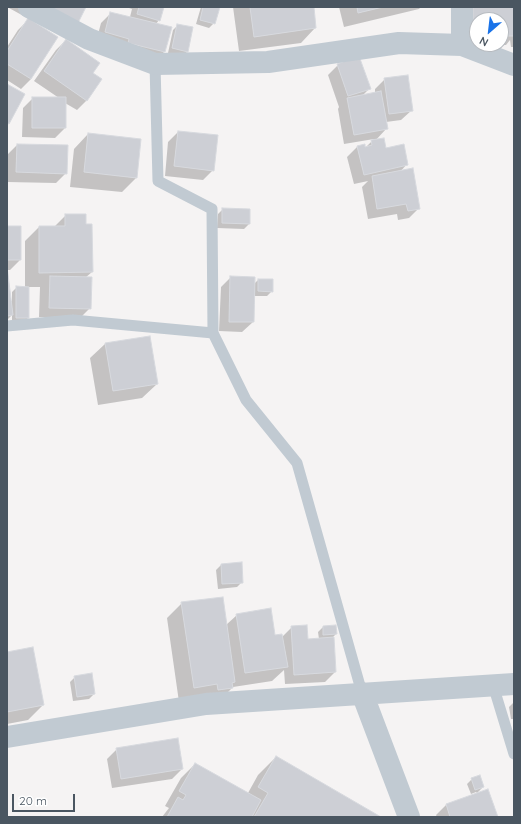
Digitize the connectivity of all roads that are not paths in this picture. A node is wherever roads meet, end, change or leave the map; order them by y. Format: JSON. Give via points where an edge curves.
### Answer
{"nodes":[{"id":1,"x":29,"y":7,"type":"edge"},
{"id":2,"x":462,"y":7,"type":"edge"},
{"id":3,"x":462,"y":45,"type":"junction"},
{"id":4,"x":155,"y":64,"type":"junction"},
{"id":5,"x":514,"y":65,"type":"edge"},
{"id":6,"x":7,"y":326,"type":"edge"},
{"id":7,"x":213,"y":333,"type":"junction"},
{"id":8,"x":514,"y":684,"type":"edge"},
{"id":9,"x":492,"y":685,"type":"junction"},
{"id":10,"x":362,"y":693,"type":"junction"},
{"id":11,"x":7,"y":737,"type":"edge"},
{"id":12,"x":514,"y":754,"type":"edge"},
{"id":13,"x":409,"y":817,"type":"edge"}],
"edges":[{"from":1,"to":4,"type":"street","via":[[89,39]]},
{"from":2,"to":3,"type":"street"},
{"from":3,"to":4,"type":"street","via":[[399,42],[268,62]]},
{"from":3,"to":5,"type":"street"},
{"from":4,"to":7,"type":"lane","via":[[158,181],[212,209]]},
{"from":6,"to":7,"type":"lane","via":[[73,320]]},
{"from":7,"to":10,"type":"lane","via":[[246,400],[297,464]]},
{"from":8,"to":9,"type":"street"},
{"from":9,"to":10,"type":"street"},
{"from":9,"to":12,"type":"lane"},
{"from":10,"to":11,"type":"street","via":[[206,704]]},
{"from":10,"to":13,"type":"street"}]}
